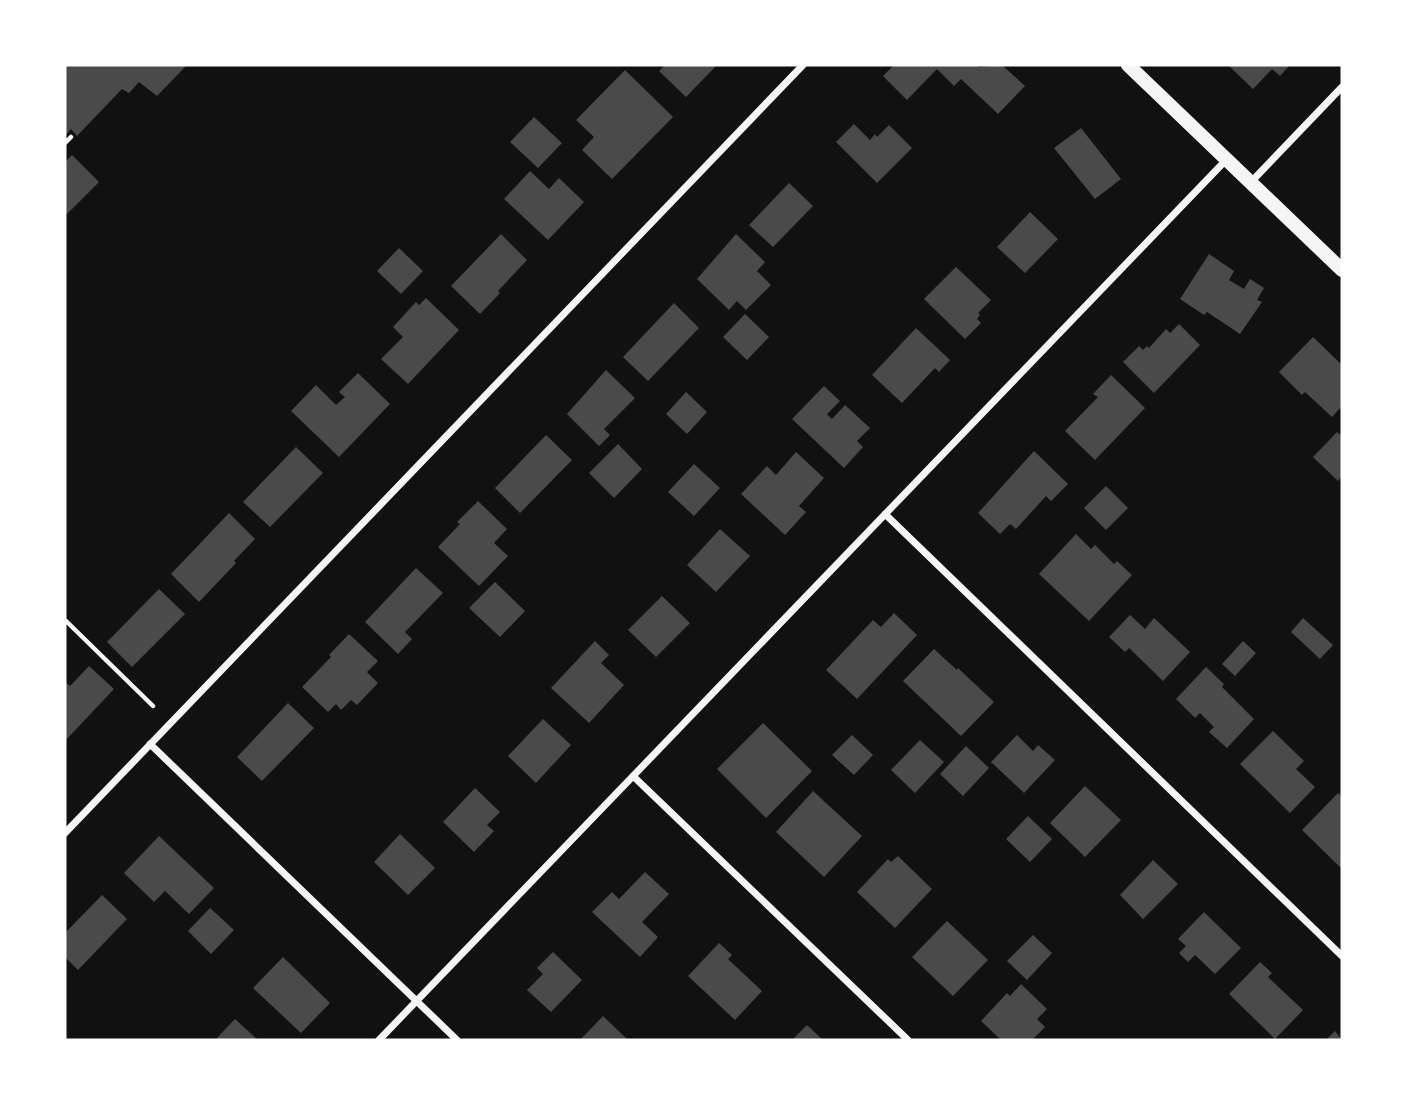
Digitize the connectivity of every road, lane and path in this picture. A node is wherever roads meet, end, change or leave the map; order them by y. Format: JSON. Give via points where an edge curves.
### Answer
{"nodes":[{"id":1,"x":803,"y":65,"type":"edge"},
{"id":2,"x":1129,"y":65,"type":"edge"},
{"id":3,"x":1342,"y":87,"type":"edge"},
{"id":4,"x":71,"y":137,"type":"dead end"},
{"id":5,"x":65,"y":143,"type":"edge"},
{"id":6,"x":1227,"y":159,"type":"junction"},
{"id":7,"x":1251,"y":182,"type":"junction"},
{"id":8,"x":1342,"y":270,"type":"edge"},
{"id":9,"x":885,"y":514,"type":"junction"},
{"id":10,"x":65,"y":620,"type":"edge"},
{"id":11,"x":153,"y":706,"type":"dead end"},
{"id":12,"x":150,"y":744,"type":"junction"},
{"id":13,"x":634,"y":776,"type":"junction"},
{"id":14,"x":65,"y":833,"type":"edge"},
{"id":15,"x":1342,"y":956,"type":"edge"},
{"id":16,"x":416,"y":1001,"type":"junction"},
{"id":17,"x":379,"y":1040,"type":"edge"},
{"id":18,"x":457,"y":1040,"type":"edge"},
{"id":19,"x":908,"y":1040,"type":"edge"}],
"edges":[{"from":1,"to":12,"type":"street"},
{"from":2,"to":6,"type":"main road"},
{"from":3,"to":7,"type":"street"},
{"from":4,"to":5,"type":"path"},
{"from":6,"to":7,"type":"main road"},
{"from":6,"to":9,"type":"street"},
{"from":7,"to":8,"type":"main road"},
{"from":9,"to":13,"type":"street"},
{"from":9,"to":15,"type":"street"},
{"from":10,"to":11,"type":"path"},
{"from":12,"to":14,"type":"street"},
{"from":12,"to":16,"type":"street"},
{"from":13,"to":16,"type":"street"},
{"from":13,"to":19,"type":"street"},
{"from":16,"to":17,"type":"street"},
{"from":16,"to":18,"type":"street"}]}
